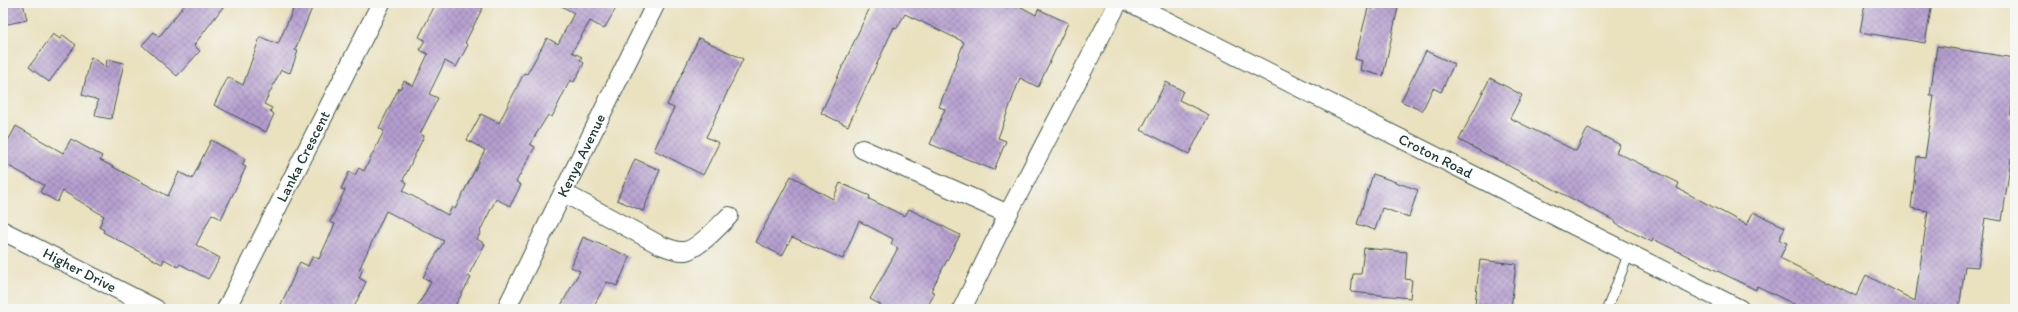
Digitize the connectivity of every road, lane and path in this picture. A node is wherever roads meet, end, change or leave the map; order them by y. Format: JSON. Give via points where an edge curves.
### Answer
{"nodes":[{"id":1,"x":381,"y":3,"type":"edge"},
{"id":2,"x":656,"y":3,"type":"edge"},
{"id":3,"x":1118,"y":3,"type":"edge"},
{"id":4,"x":1131,"y":3,"type":"edge"},
{"id":5,"x":862,"y":149,"type":"dead end"},
{"id":6,"x":564,"y":193,"type":"junction"},
{"id":7,"x":1008,"y":214,"type":"junction"},
{"id":8,"x":729,"y":216,"type":"dead end"},
{"id":9,"x":3,"y":231,"type":"edge"},
{"id":10,"x":1629,"y":253,"type":"junction"},
{"id":11,"x":156,"y":309,"type":"edge"},
{"id":12,"x":226,"y":309,"type":"edge"},
{"id":13,"x":506,"y":309,"type":"edge"},
{"id":14,"x":962,"y":309,"type":"edge"},
{"id":15,"x":1607,"y":309,"type":"edge"},
{"id":16,"x":1740,"y":309,"type":"edge"}],
"edges":[{"from":1,"to":12,"type":"street","name":"Lanka Crescent"},
{"from":2,"to":6,"type":"street","name":"Kenya Avenue"},
{"from":3,"to":7,"type":"street"},
{"from":4,"to":10,"type":"street","name":"Croton Road"},
{"from":5,"to":7,"type":"street"},
{"from":6,"to":8,"type":"street","via":[[658,244],[674,250],[685,251],[695,247]]},
{"from":6,"to":13,"type":"street","name":"Kenya Avenue"},
{"from":7,"to":14,"type":"street"},
{"from":9,"to":11,"type":"street","name":"Higher Drive"},
{"from":10,"to":15,"type":"lane"},
{"from":10,"to":16,"type":"street","name":"Croton Road"}]}
